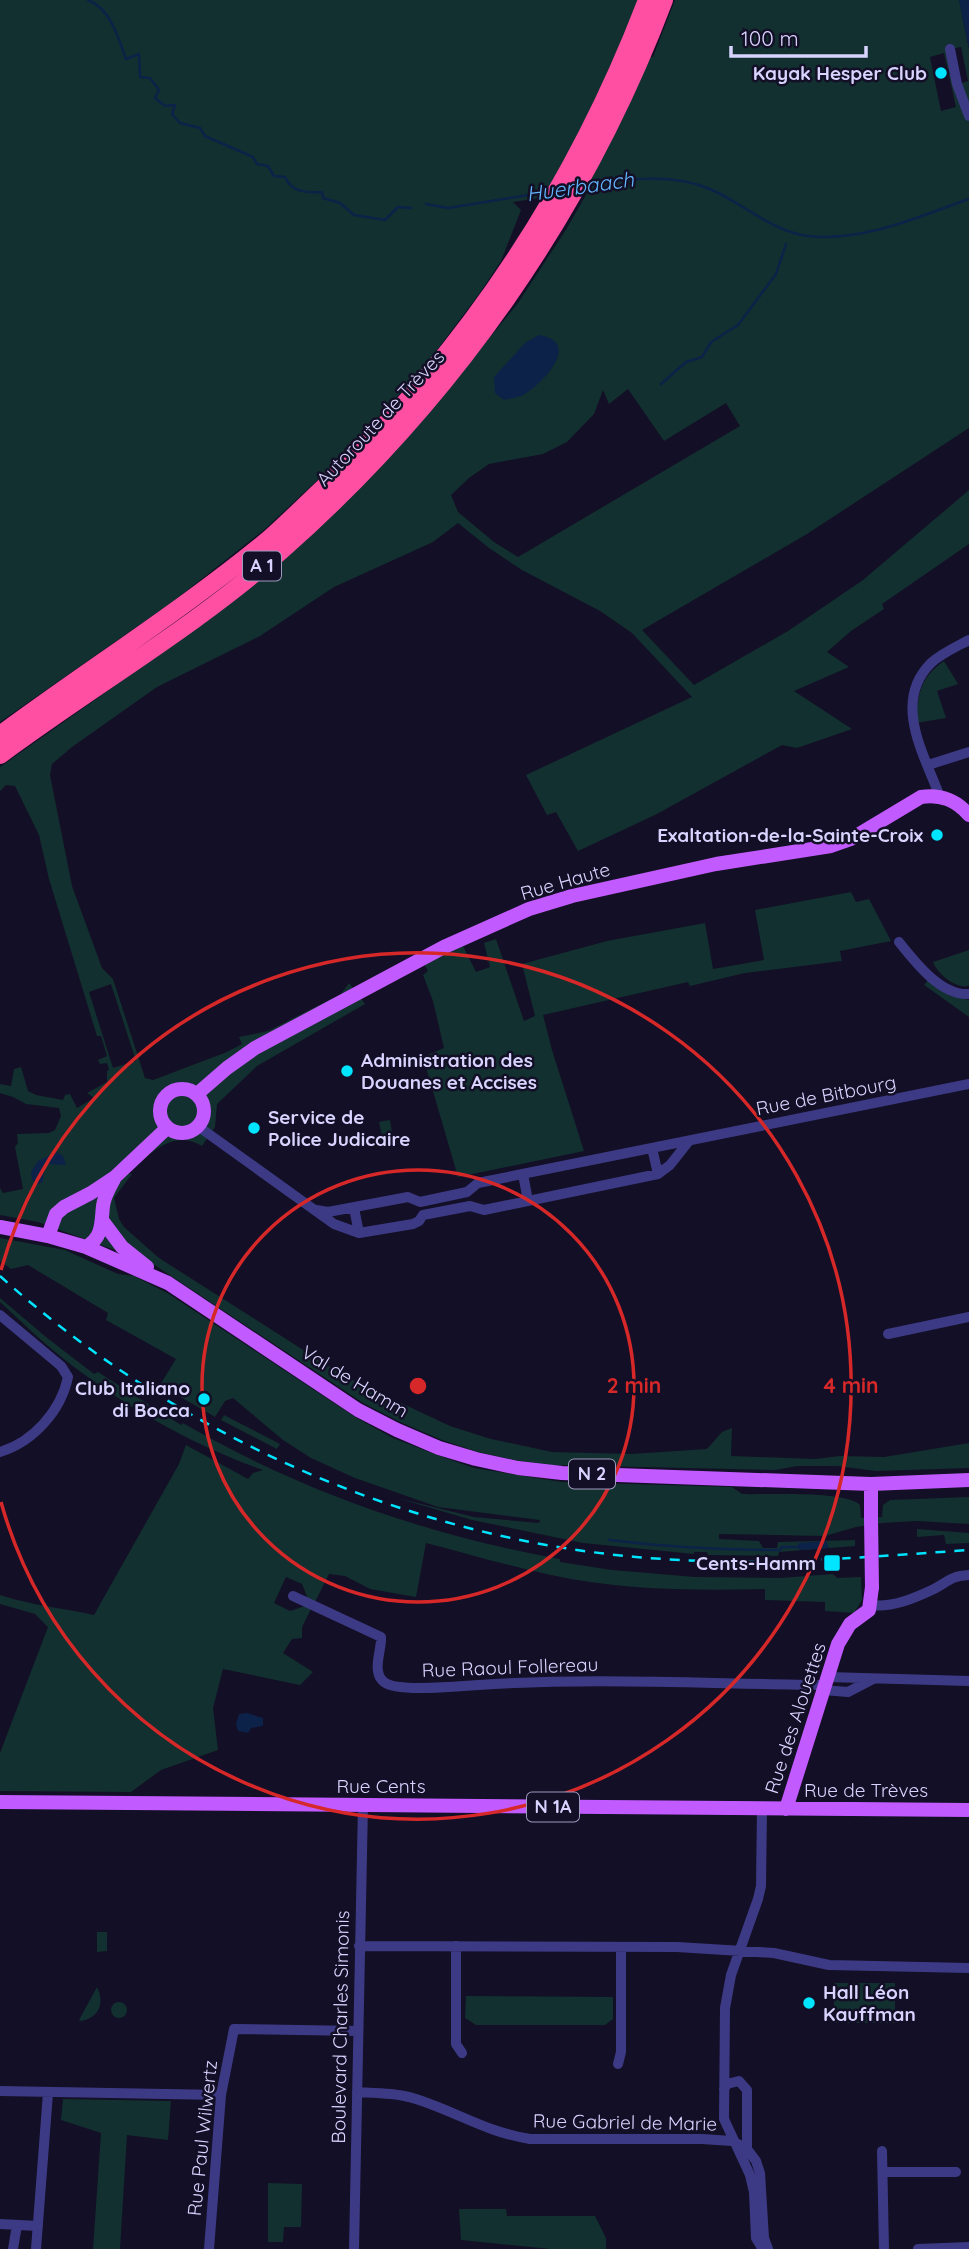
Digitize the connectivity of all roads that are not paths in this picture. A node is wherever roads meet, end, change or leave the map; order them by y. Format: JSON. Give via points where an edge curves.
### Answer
{"nodes":[{"id":1,"x":647,"y":0,"type":"edge"},
{"id":2,"x":664,"y":0,"type":"edge"},
{"id":3,"x":950,"y":49,"type":"dead end"},
{"id":4,"x":635,"y":55,"type":"junction"},
{"id":5,"x":967,"y":113,"type":"edge"},
{"id":6,"x":969,"y":640,"type":"edge"},
{"id":7,"x":0,"y":735,"type":"edge"},
{"id":8,"x":969,"y":752,"type":"edge"},
{"id":9,"x":0,"y":755,"type":"edge"},
{"id":10,"x":928,"y":765,"type":"junction"},
{"id":11,"x":940,"y":797,"type":"junction"},
{"id":12,"x":969,"y":815,"type":"edge"},
{"id":13,"x":899,"y":942,"type":"dead end"},
{"id":14,"x":969,"y":994,"type":"edge"},
{"id":15,"x":969,"y":1084,"type":"edge"},
{"id":16,"x":197,"y":1094,"type":"junction"},
{"id":17,"x":199,"y":1127,"type":"junction"},
{"id":18,"x":167,"y":1128,"type":"junction"},
{"id":19,"x":689,"y":1141,"type":"junction"},
{"id":20,"x":652,"y":1148,"type":"junction"},
{"id":21,"x":523,"y":1174,"type":"junction"},
{"id":22,"x":658,"y":1174,"type":"junction"},
{"id":23,"x":115,"y":1177,"type":"junction"},
{"id":24,"x":467,"y":1192,"type":"junction"},
{"id":25,"x":444,"y":1197,"type":"junction"},
{"id":26,"x":528,"y":1201,"type":"junction"},
{"id":27,"x":420,"y":1202,"type":"junction"},
{"id":28,"x":470,"y":1206,"type":"junction"},
{"id":29,"x":354,"y":1208,"type":"junction"},
{"id":30,"x":317,"y":1210,"type":"junction"},
{"id":31,"x":447,"y":1210,"type":"junction"},
{"id":32,"x":423,"y":1215,"type":"junction"},
{"id":33,"x":104,"y":1223,"type":"junction"},
{"id":34,"x":0,"y":1227,"type":"edge"},
{"id":35,"x":359,"y":1233,"type":"junction"},
{"id":36,"x":48,"y":1236,"type":"junction"},
{"id":37,"x":86,"y":1247,"type":"junction"},
{"id":38,"x":168,"y":1283,"type":"junction"},
{"id":39,"x":0,"y":1315,"type":"edge"},
{"id":40,"x":969,"y":1317,"type":"edge"},
{"id":41,"x":888,"y":1334,"type":"dead end"},
{"id":42,"x":0,"y":1452,"type":"edge"},
{"id":43,"x":969,"y":1480,"type":"edge"},
{"id":44,"x":871,"y":1484,"type":"junction"},
{"id":45,"x":969,"y":1574,"type":"edge"},
{"id":46,"x":293,"y":1597,"type":"dead end"},
{"id":47,"x":871,"y":1605,"type":"junction"},
{"id":48,"x":969,"y":1681,"type":"edge"},
{"id":49,"x":825,"y":1684,"type":"junction"},
{"id":50,"x":0,"y":1802,"type":"edge"},
{"id":51,"x":363,"y":1805,"type":"junction"},
{"id":52,"x":762,"y":1808,"type":"junction"},
{"id":53,"x":786,"y":1809,"type":"junction"},
{"id":54,"x":969,"y":1810,"type":"edge"},
{"id":55,"x":359,"y":1946,"type":"junction"},
{"id":56,"x":456,"y":1947,"type":"junction"},
{"id":57,"x":621,"y":1947,"type":"junction"},
{"id":58,"x":740,"y":1951,"type":"junction"},
{"id":59,"x":969,"y":1968,"type":"edge"},
{"id":60,"x":358,"y":2031,"type":"junction"},
{"id":61,"x":462,"y":2053,"type":"dead end"},
{"id":62,"x":618,"y":2064,"type":"dead end"},
{"id":63,"x":724,"y":2089,"type":"junction"},
{"id":64,"x":0,"y":2091,"type":"edge"},
{"id":65,"x":357,"y":2092,"type":"junction"},
{"id":66,"x":48,"y":2093,"type":"junction"},
{"id":67,"x":220,"y":2095,"type":"junction"},
{"id":68,"x":748,"y":2119,"type":"junction"},
{"id":69,"x":725,"y":2122,"type":"junction"},
{"id":70,"x":702,"y":2139,"type":"junction"},
{"id":71,"x":732,"y":2141,"type":"junction"},
{"id":72,"x":747,"y":2149,"type":"junction"},
{"id":73,"x":882,"y":2151,"type":"dead end"},
{"id":74,"x":883,"y":2172,"type":"junction"},
{"id":75,"x":956,"y":2172,"type":"dead end"},
{"id":76,"x":0,"y":2224,"type":"edge"},
{"id":77,"x":18,"y":2225,"type":"junction"},
{"id":78,"x":38,"y":2226,"type":"junction"},
{"id":79,"x":969,"y":2247,"type":"edge"},
{"id":80,"x":13,"y":2249,"type":"edge"},
{"id":81,"x":36,"y":2249,"type":"edge"},
{"id":82,"x":209,"y":2249,"type":"edge"},
{"id":83,"x":354,"y":2249,"type":"edge"},
{"id":84,"x":767,"y":2249,"type":"edge"},
{"id":85,"x":884,"y":2249,"type":"edge"},
{"id":86,"x":918,"y":2249,"type":"edge"}],
"edges":[{"from":1,"to":4,"type":"highway","name":"Autoroute de Trèves","number":"A 1"},
{"from":2,"to":4,"type":"highway","name":"Autoroute de Trèves","number":"A 1"},
{"from":3,"to":5,"type":"street"},
{"from":4,"to":7,"type":"highway","name":"Autoroute de Trèves","number":"A 1","via":[[504,276],[433,373],[394,417],[270,538],[179,609]]},
{"from":4,"to":9,"type":"highway","name":"Autoroute de Trèves","number":"A 1","via":[[610,128],[573,196],[484,331],[406,426],[282,550],[188,623]]},
{"from":6,"to":10,"type":"street","via":[[932,662],[916,686],[911,716]]},
{"from":8,"to":10,"type":"street"},
{"from":10,"to":11,"type":"street"},
{"from":11,"to":12,"type":"main road"},
{"from":11,"to":16,"type":"main road","name":"Rue Haute","via":[[912,801],[851,839],[831,846],[701,867],[529,909],[444,947],[255,1048]]},
{"from":13,"to":14,"type":"street","via":[[919,968],[949,990]]},
{"from":15,"to":19,"type":"street","name":"Rue de Bitbourg"},
{"from":16,"to":17,"type":"main road","via":[[205,1110]]},
{"from":16,"to":18,"type":"main road","via":[[181,1088],[166,1095],[160,1108]]},
{"from":17,"to":18,"type":"main road","via":[[183,1134]]},
{"from":17,"to":30,"type":"street"},
{"from":18,"to":23,"type":"main road"},
{"from":19,"to":20,"type":"street","name":"Rue de Bitbourg"},
{"from":19,"to":22,"type":"street"},
{"from":20,"to":21,"type":"street","name":"Rue de Bitbourg"},
{"from":20,"to":22,"type":"street"},
{"from":21,"to":24,"type":"street","name":"Rue de Bitbourg","via":[[478,1183]]},
{"from":21,"to":26,"type":"street"},
{"from":22,"to":26,"type":"street"},
{"from":23,"to":33,"type":"main road","via":[[103,1205]]},
{"from":23,"to":36,"type":"main road","via":[[56,1214]]},
{"from":24,"to":25,"type":"street","name":"Rue de Bitbourg"},
{"from":24,"to":28,"type":"street"},
{"from":25,"to":27,"type":"street","name":"Rue de Bitbourg"},
{"from":25,"to":31,"type":"street"},
{"from":26,"to":28,"type":"street","via":[[484,1210]]},
{"from":27,"to":29,"type":"street","name":"Rue de Bitbourg","via":[[408,1197]]},
{"from":27,"to":32,"type":"street"},
{"from":28,"to":31,"type":"street"},
{"from":29,"to":30,"type":"street","name":"Rue de Bitbourg"},
{"from":29,"to":35,"type":"street"},
{"from":30,"to":35,"type":"street","via":[[334,1224]]},
{"from":31,"to":32,"type":"street"},
{"from":32,"to":35,"type":"street","via":[[413,1224]]},
{"from":33,"to":37,"type":"main road","via":[[95,1242]]},
{"from":33,"to":38,"type":"main road","via":[[122,1247]]},
{"from":34,"to":36,"type":"main road","name":"Val de Hamm","number":"N 2"},
{"from":36,"to":37,"type":"main road","name":"Val de Hamm","number":"N 2"},
{"from":37,"to":38,"type":"main road","name":"Val de Hamm","number":"N 2"},
{"from":38,"to":44,"type":"main road","name":"Val de Hamm","number":"N 2","via":[[358,1410],[407,1435],[476,1459],[562,1473]]},
{"from":39,"to":42,"type":"street","via":[[68,1377],[65,1390],[40,1428],[17,1447]]},
{"from":40,"to":41,"type":"street"},
{"from":43,"to":44,"type":"main road","name":"Val de Hamm","number":"N 2"},
{"from":44,"to":47,"type":"main road","bridge":true},
{"from":45,"to":47,"type":"street","via":[[955,1575],[891,1605]]},
{"from":46,"to":49,"type":"street","name":"Rue Raoul Follereau","via":[[381,1637],[379,1676],[393,1686],[434,1688],[543,1680]]},
{"from":47,"to":49,"type":"main road","name":"Rue des Alouettes","via":[[843,1633]]},
{"from":48,"to":49,"type":"street","name":"Rue Raoul Follereau","via":[[873,1679],[848,1692]]},
{"from":49,"to":53,"type":"main road","name":"Rue des Alouettes"},
{"from":50,"to":51,"type":"main road","name":"Rue Cents","number":"N 1A"},
{"from":51,"to":52,"type":"main road","name":"Rue Cents","number":"N 1A"},
{"from":51,"to":55,"type":"street","name":"Boulevard Charles Simonis"},
{"from":52,"to":53,"type":"main road","name":"Rue de Trèves","number":"N 1A"},
{"from":52,"to":58,"type":"street","via":[[761,1886]]},
{"from":53,"to":54,"type":"main road","name":"Rue de Trèves","number":"N 1A"},
{"from":55,"to":56,"type":"street"},
{"from":55,"to":60,"type":"street","name":"Boulevard Charles Simonis"},
{"from":56,"to":57,"type":"street"},
{"from":56,"to":61,"type":"street","via":[[456,2045]]},
{"from":57,"to":58,"type":"street"},
{"from":57,"to":62,"type":"street"},
{"from":58,"to":59,"type":"street","via":[[829,1965]]},
{"from":58,"to":63,"type":"street","via":[[725,2008]]},
{"from":60,"to":65,"type":"street","name":"Boulevard Charles Simonis"},
{"from":60,"to":67,"type":"street","name":"Rue Paul Wilwertz","via":[[234,2029]]},
{"from":63,"to":68,"type":"street","via":[[733,2081],[744,2084]]},
{"from":63,"to":69,"type":"street"},
{"from":64,"to":66,"type":"street"},
{"from":65,"to":70,"type":"street","name":"Rue Gabriel de Marie","via":[[416,2099],[483,2128],[530,2139]]},
{"from":65,"to":83,"type":"street","name":"Boulevard Charles Simonis"},
{"from":66,"to":67,"type":"street"},
{"from":66,"to":78,"type":"street"},
{"from":67,"to":82,"type":"street","name":"Rue Paul Wilwertz"},
{"from":68,"to":69,"type":"street","via":[[739,2129]]},
{"from":68,"to":72,"type":"street"},
{"from":69,"to":70,"type":"street"},
{"from":69,"to":71,"type":"street"},
{"from":70,"to":71,"type":"street","name":"Rue Gabriel de Marie"},
{"from":71,"to":72,"type":"street"},
{"from":71,"to":84,"type":"street","via":[[750,2175],[756,2238]]},
{"from":72,"to":84,"type":"street","via":[[761,2173]]},
{"from":73,"to":74,"type":"street"},
{"from":74,"to":75,"type":"street"},
{"from":74,"to":85,"type":"street"},
{"from":76,"to":77,"type":"street"},
{"from":77,"to":78,"type":"street"},
{"from":77,"to":80,"type":"street"},
{"from":78,"to":81,"type":"street"},
{"from":79,"to":86,"type":"street"}]}
